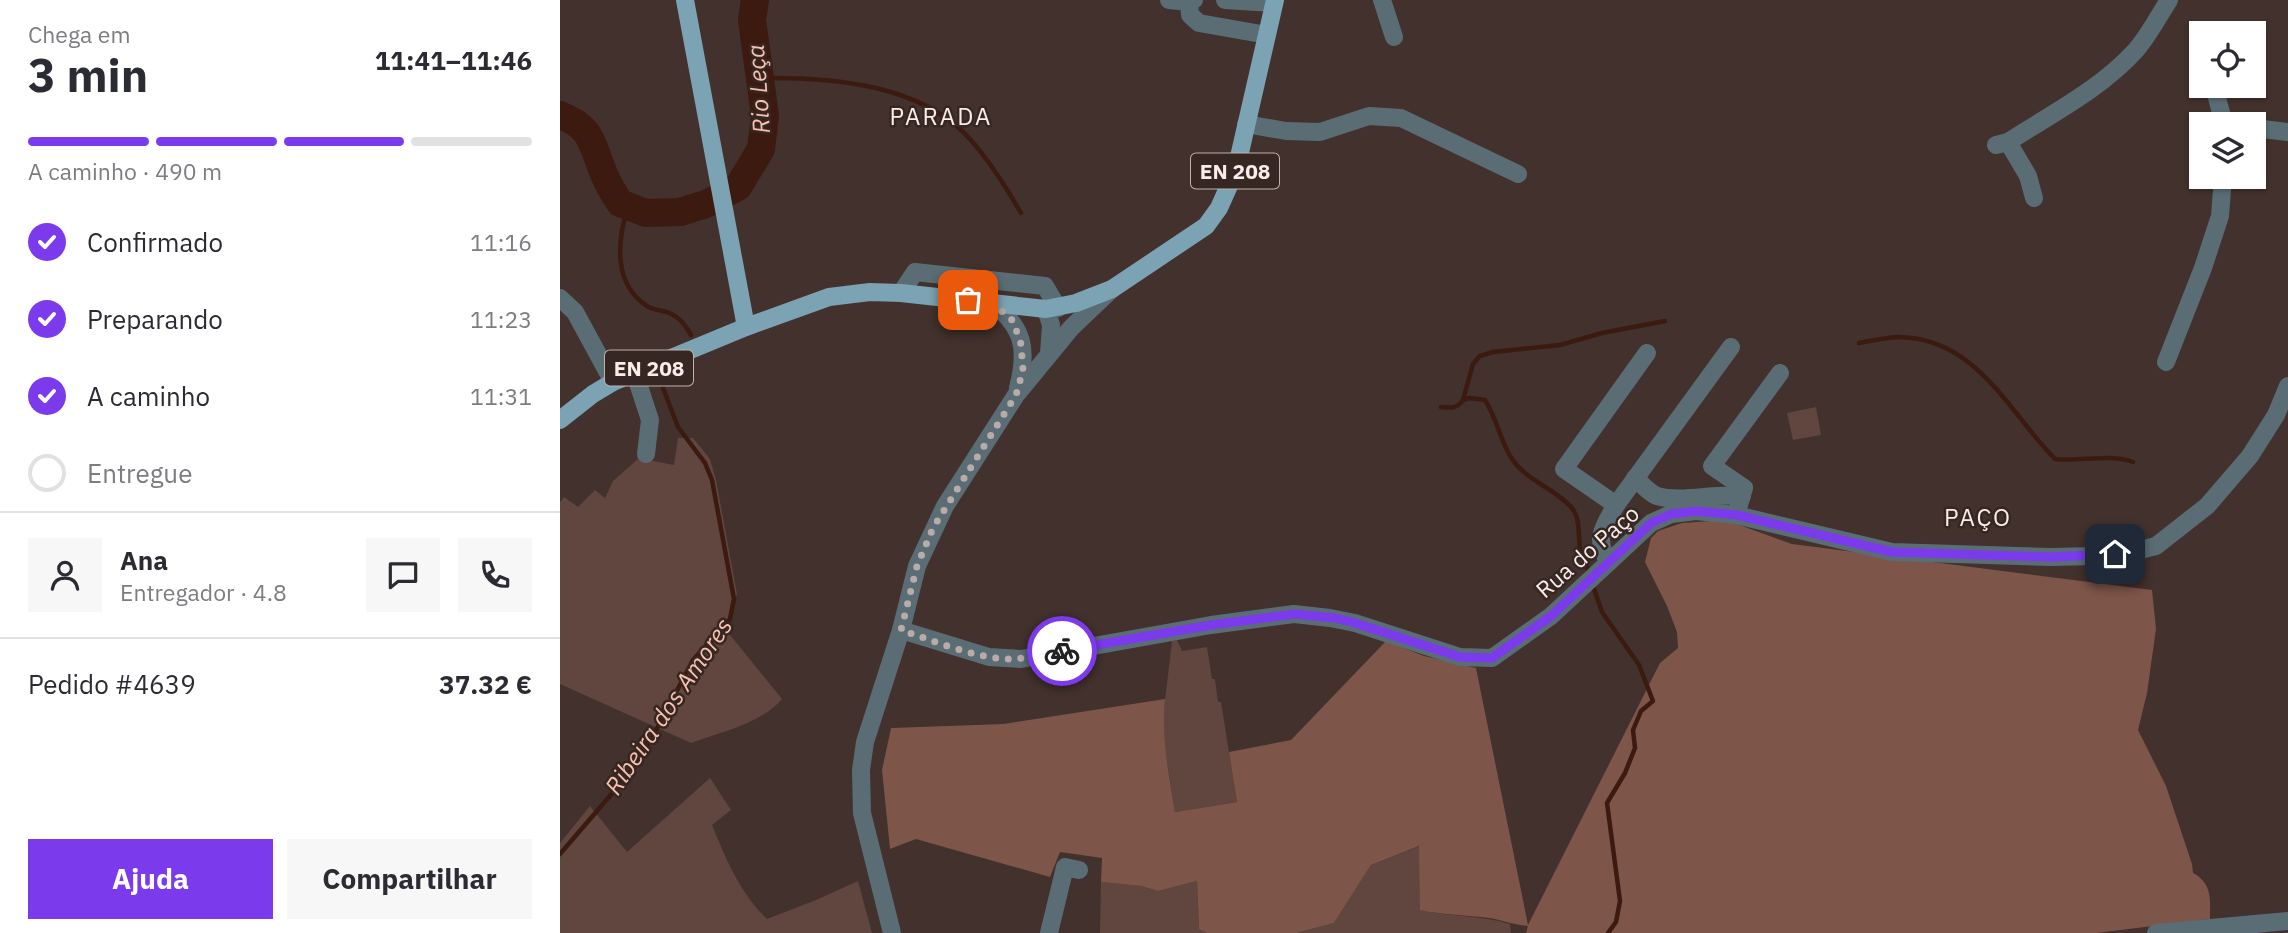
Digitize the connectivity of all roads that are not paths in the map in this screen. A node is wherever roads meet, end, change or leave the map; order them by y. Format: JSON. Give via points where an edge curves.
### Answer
{"nodes":[{"id":1,"x":684,"y":0,"type":"edge"},
{"id":2,"x":1169,"y":0,"type":"edge"},
{"id":3,"x":1225,"y":0,"type":"edge"},
{"id":4,"x":1382,"y":0,"type":"edge"},
{"id":5,"x":2169,"y":0,"type":"edge"},
{"id":6,"x":1191,"y":1,"type":"edge"},
{"id":7,"x":1275,"y":2,"type":"edge"},
{"id":8,"x":1266,"y":35,"type":"junction"},
{"id":9,"x":1394,"y":37,"type":"dead end"},
{"id":10,"x":1246,"y":124,"type":"junction"},
{"id":11,"x":2266,"y":129,"type":"edge"},
{"id":12,"x":2288,"y":132,"type":"edge"},
{"id":13,"x":1518,"y":174,"type":"dead end"},
{"id":14,"x":2222,"y":189,"type":"edge"},
{"id":15,"x":2034,"y":198,"type":"dead end"},
{"id":16,"x":1112,"y":289,"type":"junction"},
{"id":17,"x":901,"y":292,"type":"junction"},
{"id":18,"x":560,"y":298,"type":"edge"},
{"id":19,"x":991,"y":302,"type":"junction"},
{"id":20,"x":1052,"y":308,"type":"junction"},
{"id":21,"x":746,"y":327,"type":"junction"},
{"id":22,"x":1731,"y":346,"type":"dead end"},
{"id":23,"x":1647,"y":353,"type":"dead end"},
{"id":24,"x":1049,"y":354,"type":"junction"},
{"id":25,"x":2166,"y":362,"type":"dead end"},
{"id":26,"x":1780,"y":373,"type":"dead end"},
{"id":27,"x":635,"y":374,"type":"junction"},
{"id":28,"x":613,"y":382,"type":"junction"},
{"id":29,"x":2288,"y":386,"type":"edge"},
{"id":30,"x":1016,"y":395,"type":"junction"},
{"id":31,"x":560,"y":420,"type":"edge"},
{"id":32,"x":646,"y":454,"type":"dead end"},
{"id":33,"x":1635,"y":478,"type":"junction"},
{"id":34,"x":1742,"y":496,"type":"junction"},
{"id":35,"x":1616,"y":505,"type":"junction"},
{"id":36,"x":1737,"y":515,"type":"junction"},
{"id":37,"x":1603,"y":568,"type":"junction"},
{"id":38,"x":901,"y":630,"type":"junction"},
{"id":39,"x":1079,"y":870,"type":"dead end"},
{"id":40,"x":2288,"y":920,"type":"edge"},
{"id":41,"x":892,"y":933,"type":"edge"},
{"id":42,"x":1049,"y":933,"type":"edge"},
{"id":43,"x":2155,"y":933,"type":"edge"}],
"edges":[{"from":1,"to":21,"type":"main road"},
{"from":2,"to":6,"type":"street"},
{"from":3,"to":7,"type":"street"},
{"from":4,"to":9,"type":"street"},
{"from":5,"to":15,"type":"street","via":[[2121,64],[2086,93],[2002,143],[2028,176]]},
{"from":6,"to":8,"type":"street","via":[[1189,15],[1199,23]]},
{"from":7,"to":8,"type":"main road","number":"EN 208"},
{"from":8,"to":10,"type":"main road","number":"EN 208"},
{"from":10,"to":13,"type":"street","via":[[1320,132],[1369,116],[1401,118]]},
{"from":10,"to":16,"type":"main road","number":"EN 208","via":[[1236,170],[1206,226]]},
{"from":11,"to":12,"type":"street"},
{"from":14,"to":25,"type":"street","via":[[2220,216]]},
{"from":16,"to":20,"type":"main road","number":"EN 208"},
{"from":16,"to":24,"type":"street"},
{"from":17,"to":19,"type":"main road","number":"EN 208"},
{"from":17,"to":20,"type":"street","via":[[915,272],[1045,286]]},
{"from":17,"to":21,"type":"main road","number":"EN 208","via":[[829,297]]},
{"from":18,"to":28,"type":"street","via":[[575,312]]},
{"from":19,"to":20,"type":"main road","number":"EN 208"},
{"from":19,"to":30,"type":"street","via":[[1013,321],[1021,340],[1024,359]]},
{"from":20,"to":24,"type":"street"},
{"from":21,"to":27,"type":"main road","number":"EN 208"},
{"from":22,"to":33,"type":"street"},
{"from":23,"to":35,"type":"street","via":[[1564,469]]},
{"from":24,"to":30,"type":"street"},
{"from":26,"to":34,"type":"street","via":[[1712,466],[1744,488]]},
{"from":27,"to":28,"type":"main road","number":"EN 208"},
{"from":27,"to":32,"type":"street","via":[[650,419]]},
{"from":28,"to":31,"type":"main road","number":"EN 208"},
{"from":29,"to":36,"type":"street","name":"Rua do Paço","via":[[2250,456],[2207,506],[2156,546],[2136,551],[2051,557],[1892,552]]},
{"from":30,"to":38,"type":"street","via":[[933,528],[917,566]]},
{"from":33,"to":34,"type":"street","via":[[1655,496]]},
{"from":33,"to":35,"type":"street"},
{"from":34,"to":36,"type":"street"},
{"from":35,"to":37,"type":"street","via":[[1601,531]]},
{"from":36,"to":37,"type":"street","name":"Rua do Paço","via":[[1671,514],[1651,523]]},
{"from":37,"to":38,"type":"street","name":"Rua do Paço","via":[[1551,616],[1492,658],[1460,657],[1355,623],[1294,614],[1021,659],[989,657]]},
{"from":38,"to":41,"type":"street","via":[[865,742],[860,785],[865,825]]},
{"from":39,"to":42,"type":"street","via":[[1065,867]]},
{"from":40,"to":43,"type":"street"}]}
